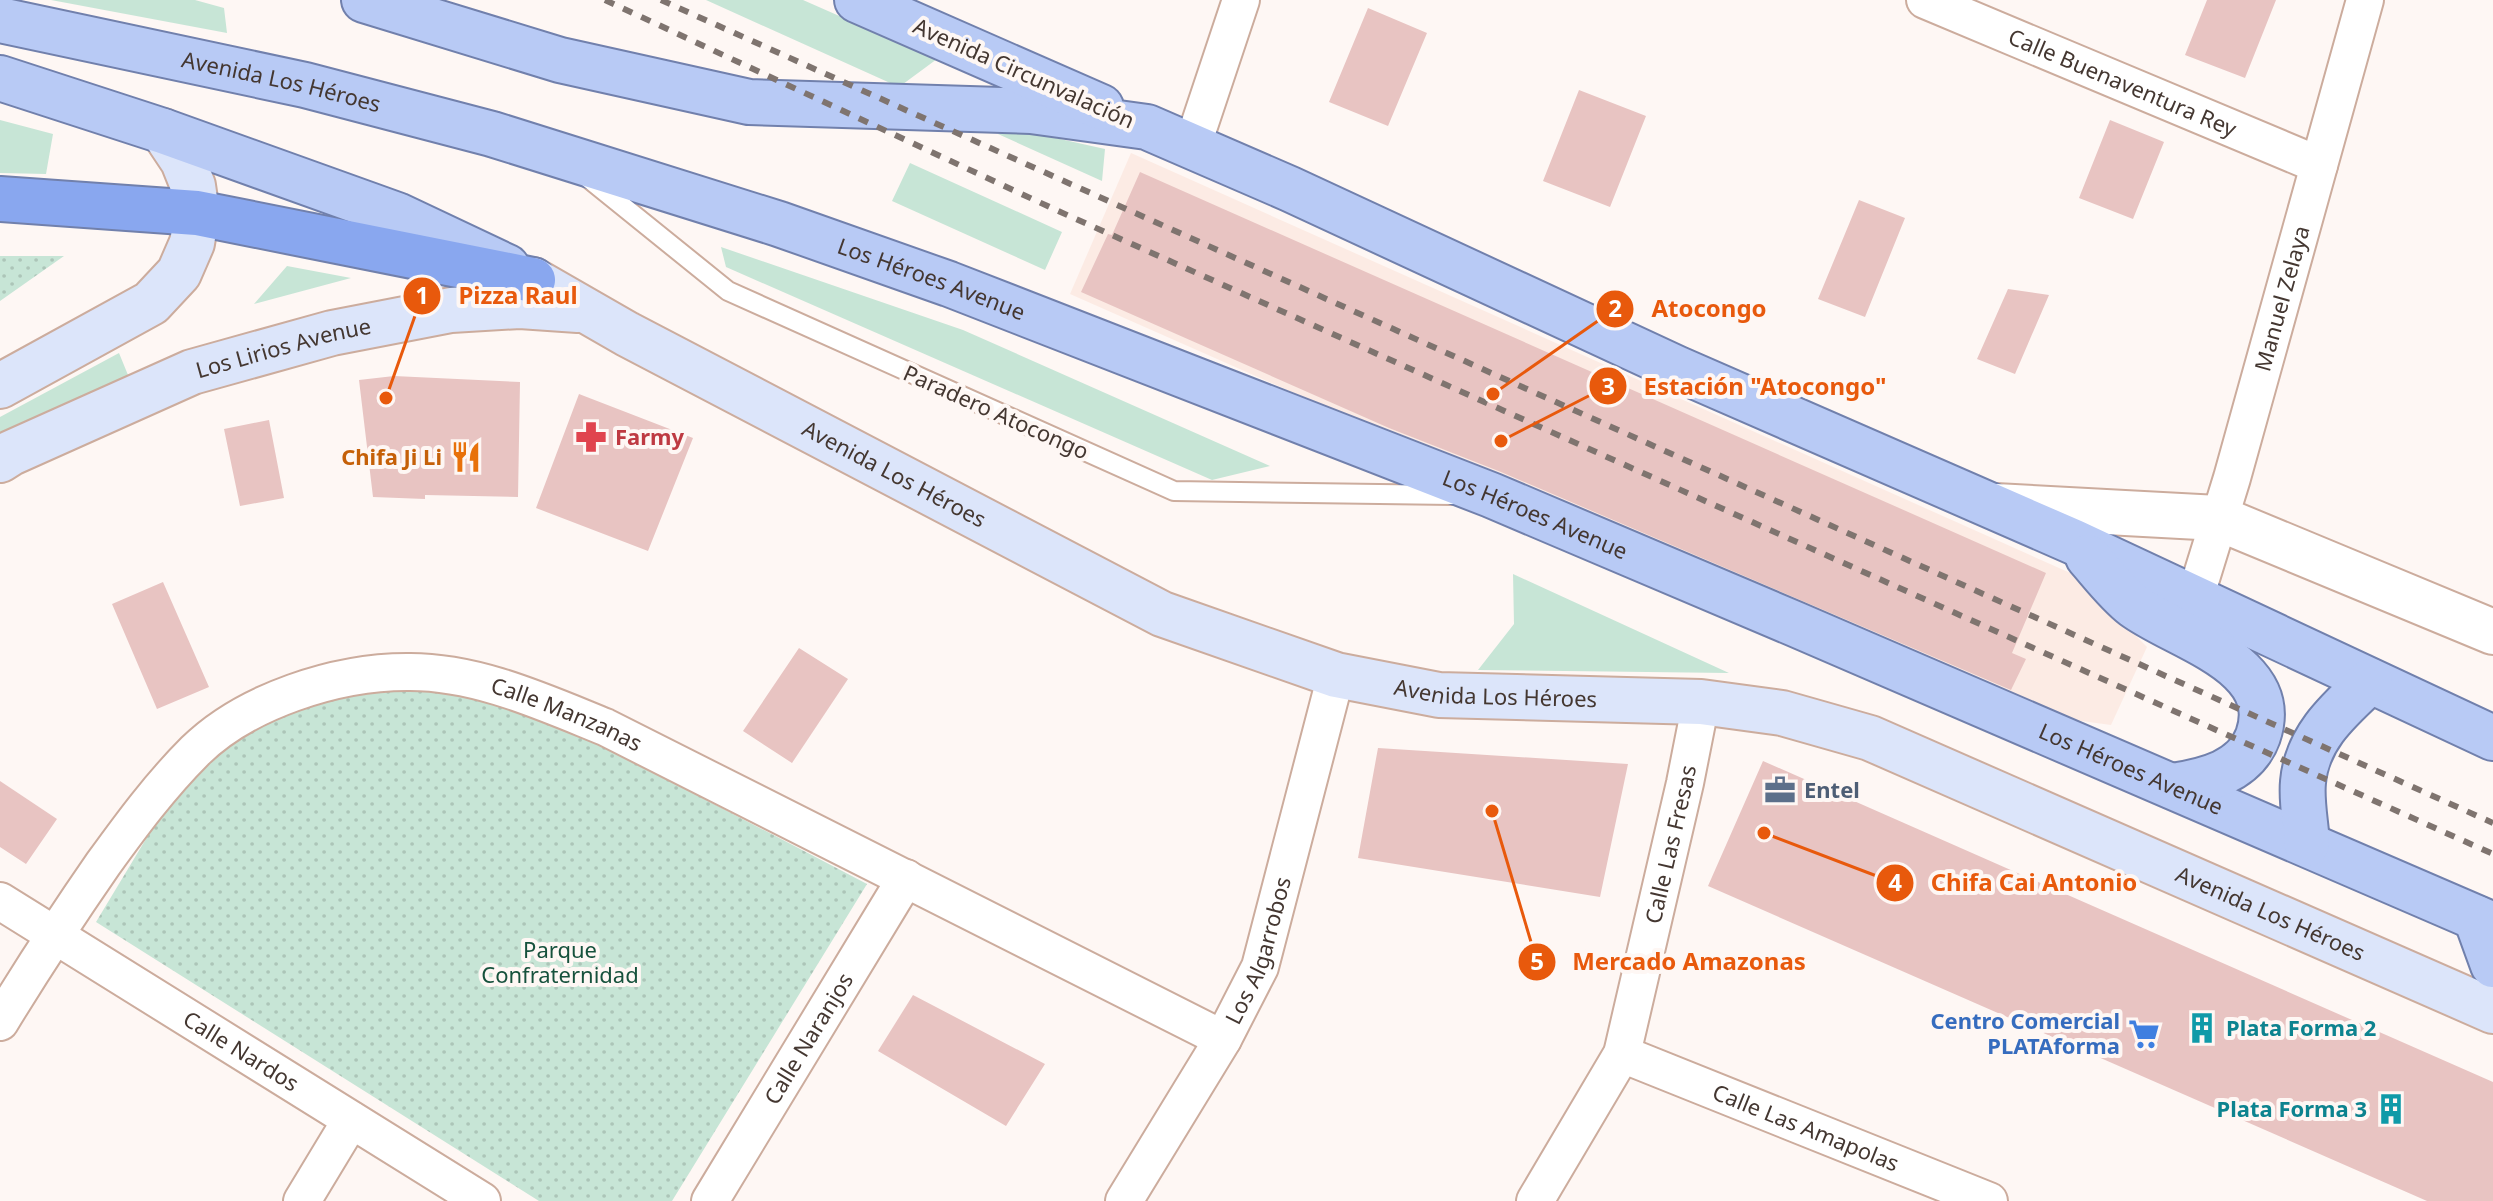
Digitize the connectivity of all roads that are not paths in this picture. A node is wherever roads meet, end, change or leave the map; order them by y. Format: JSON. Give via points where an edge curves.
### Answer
{"nodes":[{"id":1,"x":364,"y":0,"type":"edge"},
{"id":2,"x":857,"y":0,"type":"edge"},
{"id":3,"x":1241,"y":0,"type":"edge"},
{"id":4,"x":1925,"y":0,"type":"edge"},
{"id":5,"x":2365,"y":0,"type":"edge"},
{"id":6,"x":0,"y":20,"type":"edge"},
{"id":7,"x":0,"y":78,"type":"edge"},
{"id":8,"x":1147,"y":127,"type":"junction"},
{"id":9,"x":163,"y":131,"type":"junction"},
{"id":10,"x":1192,"y":147,"type":"junction"},
{"id":11,"x":558,"y":153,"type":"junction"},
{"id":12,"x":2319,"y":165,"type":"junction"},
{"id":13,"x":0,"y":199,"type":"edge"},
{"id":14,"x":197,"y":213,"type":"junction"},
{"id":15,"x":533,"y":280,"type":"junction"},
{"id":16,"x":586,"y":311,"type":"junction"},
{"id":17,"x":0,"y":386,"type":"edge"},
{"id":18,"x":0,"y":460,"type":"edge"},
{"id":19,"x":1491,"y":495,"type":"junction"},
{"id":20,"x":1995,"y":506,"type":"junction"},
{"id":21,"x":2218,"y":518,"type":"junction"},
{"id":22,"x":2074,"y":542,"type":"junction"},
{"id":23,"x":2195,"y":598,"type":"junction"},
{"id":24,"x":2493,"y":632,"type":"edge"},
{"id":25,"x":1336,"y":675,"type":"junction"},
{"id":26,"x":2370,"y":681,"type":"junction"},
{"id":27,"x":1701,"y":702,"type":"junction"},
{"id":28,"x":2493,"y":738,"type":"edge"},
{"id":29,"x":2172,"y":786,"type":"junction"},
{"id":30,"x":2307,"y":844,"type":"junction"},
{"id":31,"x":906,"y":878,"type":"junction"},
{"id":32,"x":0,"y":901,"type":"edge"},
{"id":33,"x":2484,"y":922,"type":"edge"},
{"id":34,"x":53,"y":934,"type":"junction"},
{"id":35,"x":2493,"y":965,"type":"edge"},
{"id":36,"x":2493,"y":1011,"type":"edge"},
{"id":37,"x":0,"y":1022,"type":"edge"},
{"id":38,"x":1223,"y":1039,"type":"junction"},
{"id":39,"x":1622,"y":1054,"type":"junction"},
{"id":40,"x":351,"y":1120,"type":"junction"},
{"id":41,"x":302,"y":1201,"type":"edge"},
{"id":42,"x":482,"y":1201,"type":"edge"},
{"id":43,"x":710,"y":1201,"type":"edge"},
{"id":44,"x":1124,"y":1201,"type":"edge"},
{"id":45,"x":1535,"y":1201,"type":"edge"},
{"id":46,"x":1989,"y":1201,"type":"edge"}],
"edges":[{"from":1,"to":8,"type":"main road","via":[[560,60],[749,102],[1031,111]]},
{"from":2,"to":8,"type":"main road","name":"Avenida Circunvalación"},
{"from":3,"to":10,"type":"street"},
{"from":4,"to":12,"type":"street","name":"Calle Buenaventura Rey"},
{"from":5,"to":12,"type":"street","name":"Manuel Zelaya"},
{"from":6,"to":11,"type":"main road","name":"Avenida Los Héroes","via":[[305,85]]},
{"from":7,"to":9,"type":"main road"},
{"from":8,"to":10,"type":"main road"},
{"from":9,"to":14,"type":"main road","via":[[183,161]]},
{"from":9,"to":15,"type":"main road","via":[[397,215]]},
{"from":10,"to":20,"type":"main road","via":[[1678,369]]},
{"from":11,"to":19,"type":"main road","name":"Los Héroes Avenue","via":[[949,284]]},
{"from":11,"to":19,"type":"lane","name":"Paradero Atocongo","via":[[728,291],[1174,491]]},
{"from":12,"to":21,"type":"street","name":"Manuel Zelaya"},
{"from":13,"to":14,"type":"highway"},
{"from":14,"to":15,"type":"highway"},
{"from":14,"to":17,"type":"main road","via":[[179,273],[151,303]]},
{"from":15,"to":16,"type":"main road","name":"Avenida Los Héroes"},
{"from":16,"to":18,"type":"main road","name":"Los Lirios Avenue","via":[[520,306],[451,310],[332,333],[192,372]]},
{"from":16,"to":25,"type":"main road","name":"Avenida Los Héroes","via":[[1162,614]]},
{"from":19,"to":29,"type":"main road","name":"Los Héroes Avenue"},
{"from":20,"to":21,"type":"street"},
{"from":20,"to":22,"type":"main road"},
{"from":21,"to":23,"type":"street","name":"Manuel Zelaya"},
{"from":21,"to":24,"type":"street"},
{"from":22,"to":23,"type":"main road"},
{"from":22,"to":29,"type":"main road","via":[[2133,606],[2229,660],[2257,691],[2261,724],[2249,752],[2218,775]]},
{"from":23,"to":26,"type":"main road"},
{"from":25,"to":27,"type":"main road","name":"Avenida Los Héroes","via":[[1439,695]]},
{"from":25,"to":38,"type":"street","name":"Los Algarrobos","via":[[1260,967]]},
{"from":26,"to":28,"type":"main road"},
{"from":26,"to":30,"type":"main road","via":[[2332,716],[2311,747],[2303,783]]},
{"from":27,"to":36,"type":"main road","name":"Avenida Los Héroes","via":[[1782,713],[1870,738]]},
{"from":27,"to":39,"type":"street","name":"Calle Las Fresas"},
{"from":29,"to":30,"type":"main road","name":"Los Héroes Avenue"},
{"from":30,"to":33,"type":"main road","name":"Los Héroes Avenue"},
{"from":31,"to":34,"type":"street","name":"Calle Manzanas","via":[[605,727],[502,688],[408,671],[349,676],[291,693],[242,717],[198,748],[151,798]]},
{"from":31,"to":38,"type":"street","name":"Calle Manzanas"},
{"from":31,"to":43,"type":"street","name":"Calle Naranjos"},
{"from":32,"to":34,"type":"street","name":"Calle Nardos"},
{"from":33,"to":35,"type":"main road"},
{"from":34,"to":37,"type":"street","name":"Calle Manzanas"},
{"from":34,"to":40,"type":"street","name":"Calle Nardos"},
{"from":38,"to":44,"type":"street","name":"Los Algarrobos"},
{"from":39,"to":45,"type":"street","name":"Calle Las Fresas"},
{"from":39,"to":46,"type":"street","name":"Calle Las Amapolas"},
{"from":40,"to":41,"type":"street"},
{"from":40,"to":42,"type":"street","name":"Calle Nardos"}]}
